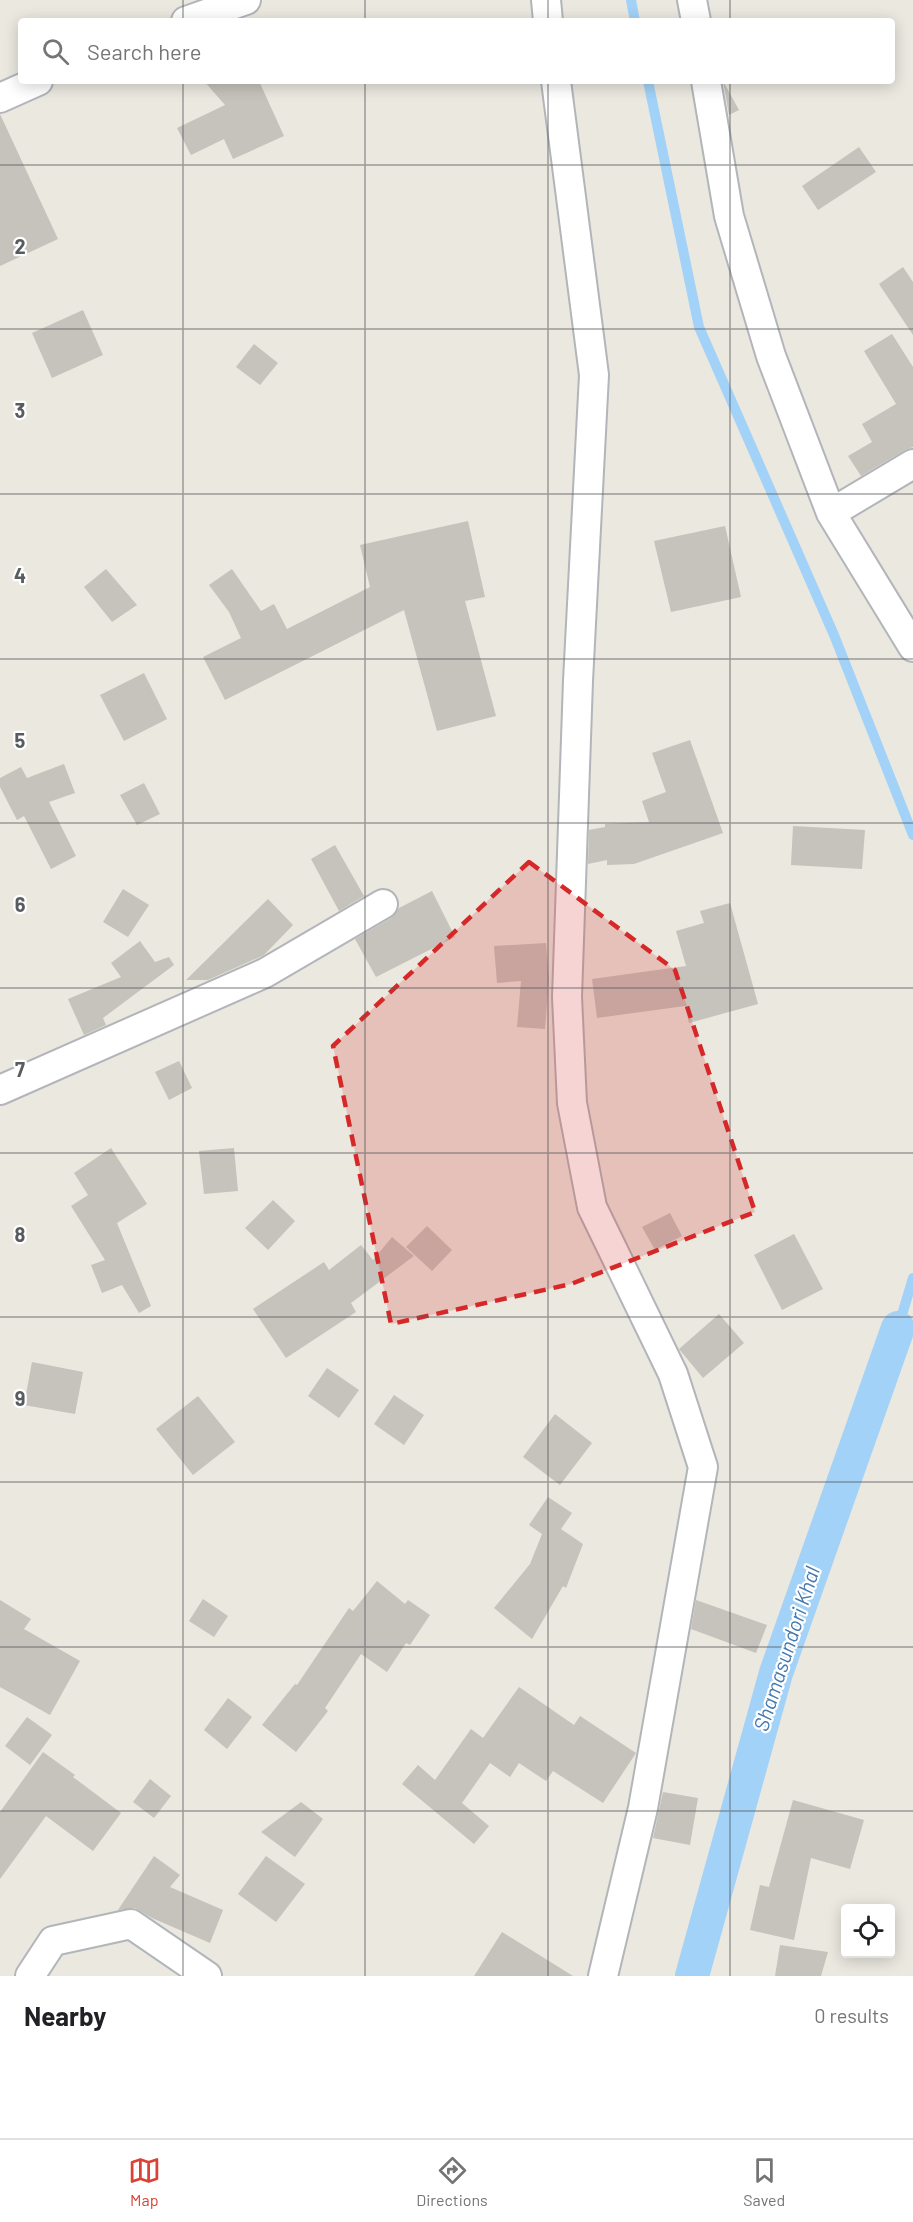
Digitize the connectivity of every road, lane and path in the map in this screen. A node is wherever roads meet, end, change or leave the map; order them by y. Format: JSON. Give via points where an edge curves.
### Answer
{"nodes":[{"id":1,"x":246,"y":0,"type":"edge"},
{"id":2,"x":546,"y":0,"type":"edge"},
{"id":3,"x":692,"y":0,"type":"edge"},
{"id":4,"x":195,"y":18,"type":"edge"},
{"id":5,"x":548,"y":18,"type":"edge"},
{"id":6,"x":695,"y":18,"type":"edge"},
{"id":7,"x":31,"y":84,"type":"edge"},
{"id":8,"x":556,"y":84,"type":"edge"},
{"id":9,"x":707,"y":84,"type":"edge"},
{"id":10,"x":0,"y":98,"type":"edge"},
{"id":11,"x":913,"y":464,"type":"edge"},
{"id":12,"x":831,"y":513,"type":"junction"},
{"id":13,"x":913,"y":647,"type":"edge"},
{"id":14,"x":383,"y":904,"type":"dead end"},
{"id":15,"x":0,"y":1090,"type":"edge"},
{"id":16,"x":30,"y":1976,"type":"edge"},
{"id":17,"x":207,"y":1976,"type":"edge"},
{"id":18,"x":603,"y":1976,"type":"edge"}],
"edges":[{"from":1,"to":4,"type":"street"},
{"from":2,"to":5,"type":"street"},
{"from":3,"to":6,"type":"street"},
{"from":7,"to":10,"type":"street"},
{"from":8,"to":18,"type":"street","via":[[594,375],[567,985],[572,1103],[592,1207],[673,1374],[703,1467],[643,1808]]},
{"from":9,"to":12,"type":"street","via":[[729,216],[771,356]]},
{"from":11,"to":12,"type":"street"},
{"from":12,"to":13,"type":"street"},
{"from":14,"to":15,"type":"street","via":[[266,973]]},
{"from":16,"to":17,"type":"street","via":[[53,1941],[131,1924]]}]}
